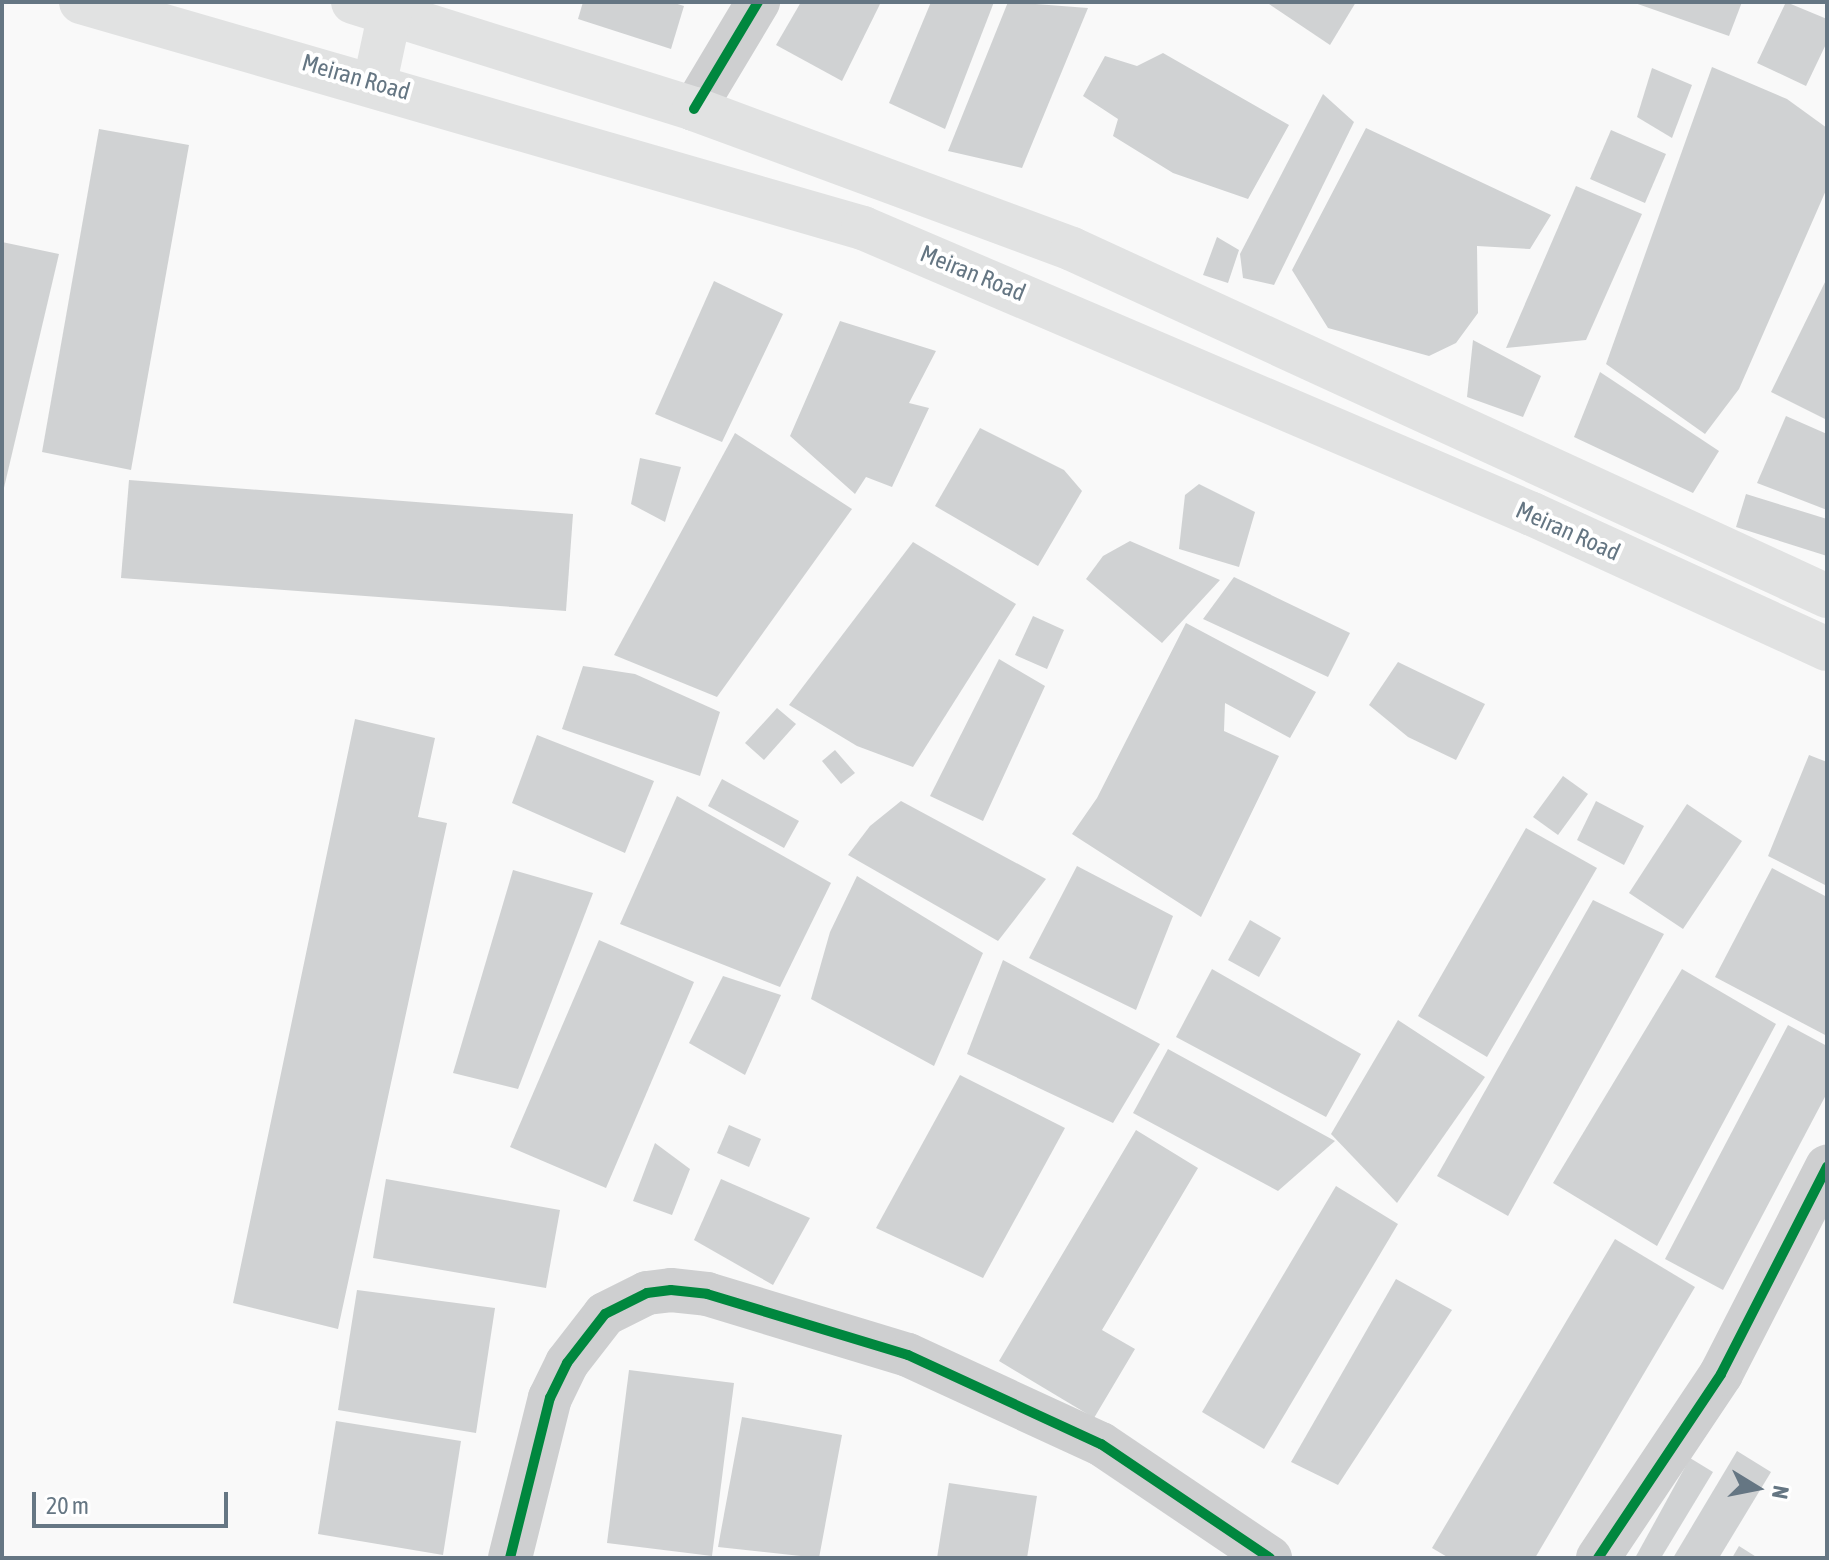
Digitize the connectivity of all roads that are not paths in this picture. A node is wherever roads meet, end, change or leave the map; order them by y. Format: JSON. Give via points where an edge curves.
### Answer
{"nodes":[{"id":1,"x":81,"y":2,"type":"edge"},
{"id":2,"x":758,"y":2,"type":"edge"},
{"id":3,"x":371,"y":7,"type":"edge"},
{"id":4,"x":375,"y":82,"type":"junction"},
{"id":5,"x":694,"y":109,"type":"junction"},
{"id":6,"x":1827,"y":596,"type":"edge"},
{"id":7,"x":1827,"y":649,"type":"edge"},
{"id":8,"x":1827,"y":1167,"type":"edge"},
{"id":9,"x":510,"y":1558,"type":"edge"},
{"id":10,"x":1270,"y":1558,"type":"edge"},
{"id":11,"x":1598,"y":1558,"type":"edge"}],
"edges":[{"from":1,"to":4,"type":"main road","name":"Meiran Road"},
{"from":2,"to":5,"type":"street"},
{"from":3,"to":4,"type":"main road"},
{"from":3,"to":5,"type":"main road","name":"Meiran Road"},
{"from":4,"to":7,"type":"main road","name":"Meiran Road","via":[[863,228],[1488,494]]},
{"from":5,"to":6,"type":"main road","name":"Meiran Road","via":[[1072,249]]},
{"from":8,"to":11,"type":"street","via":[[1721,1374]]},
{"from":9,"to":10,"type":"street","via":[[550,1398],[567,1363],[605,1314],[647,1293],[671,1290],[707,1294],[908,1355],[1101,1444]]}]}
